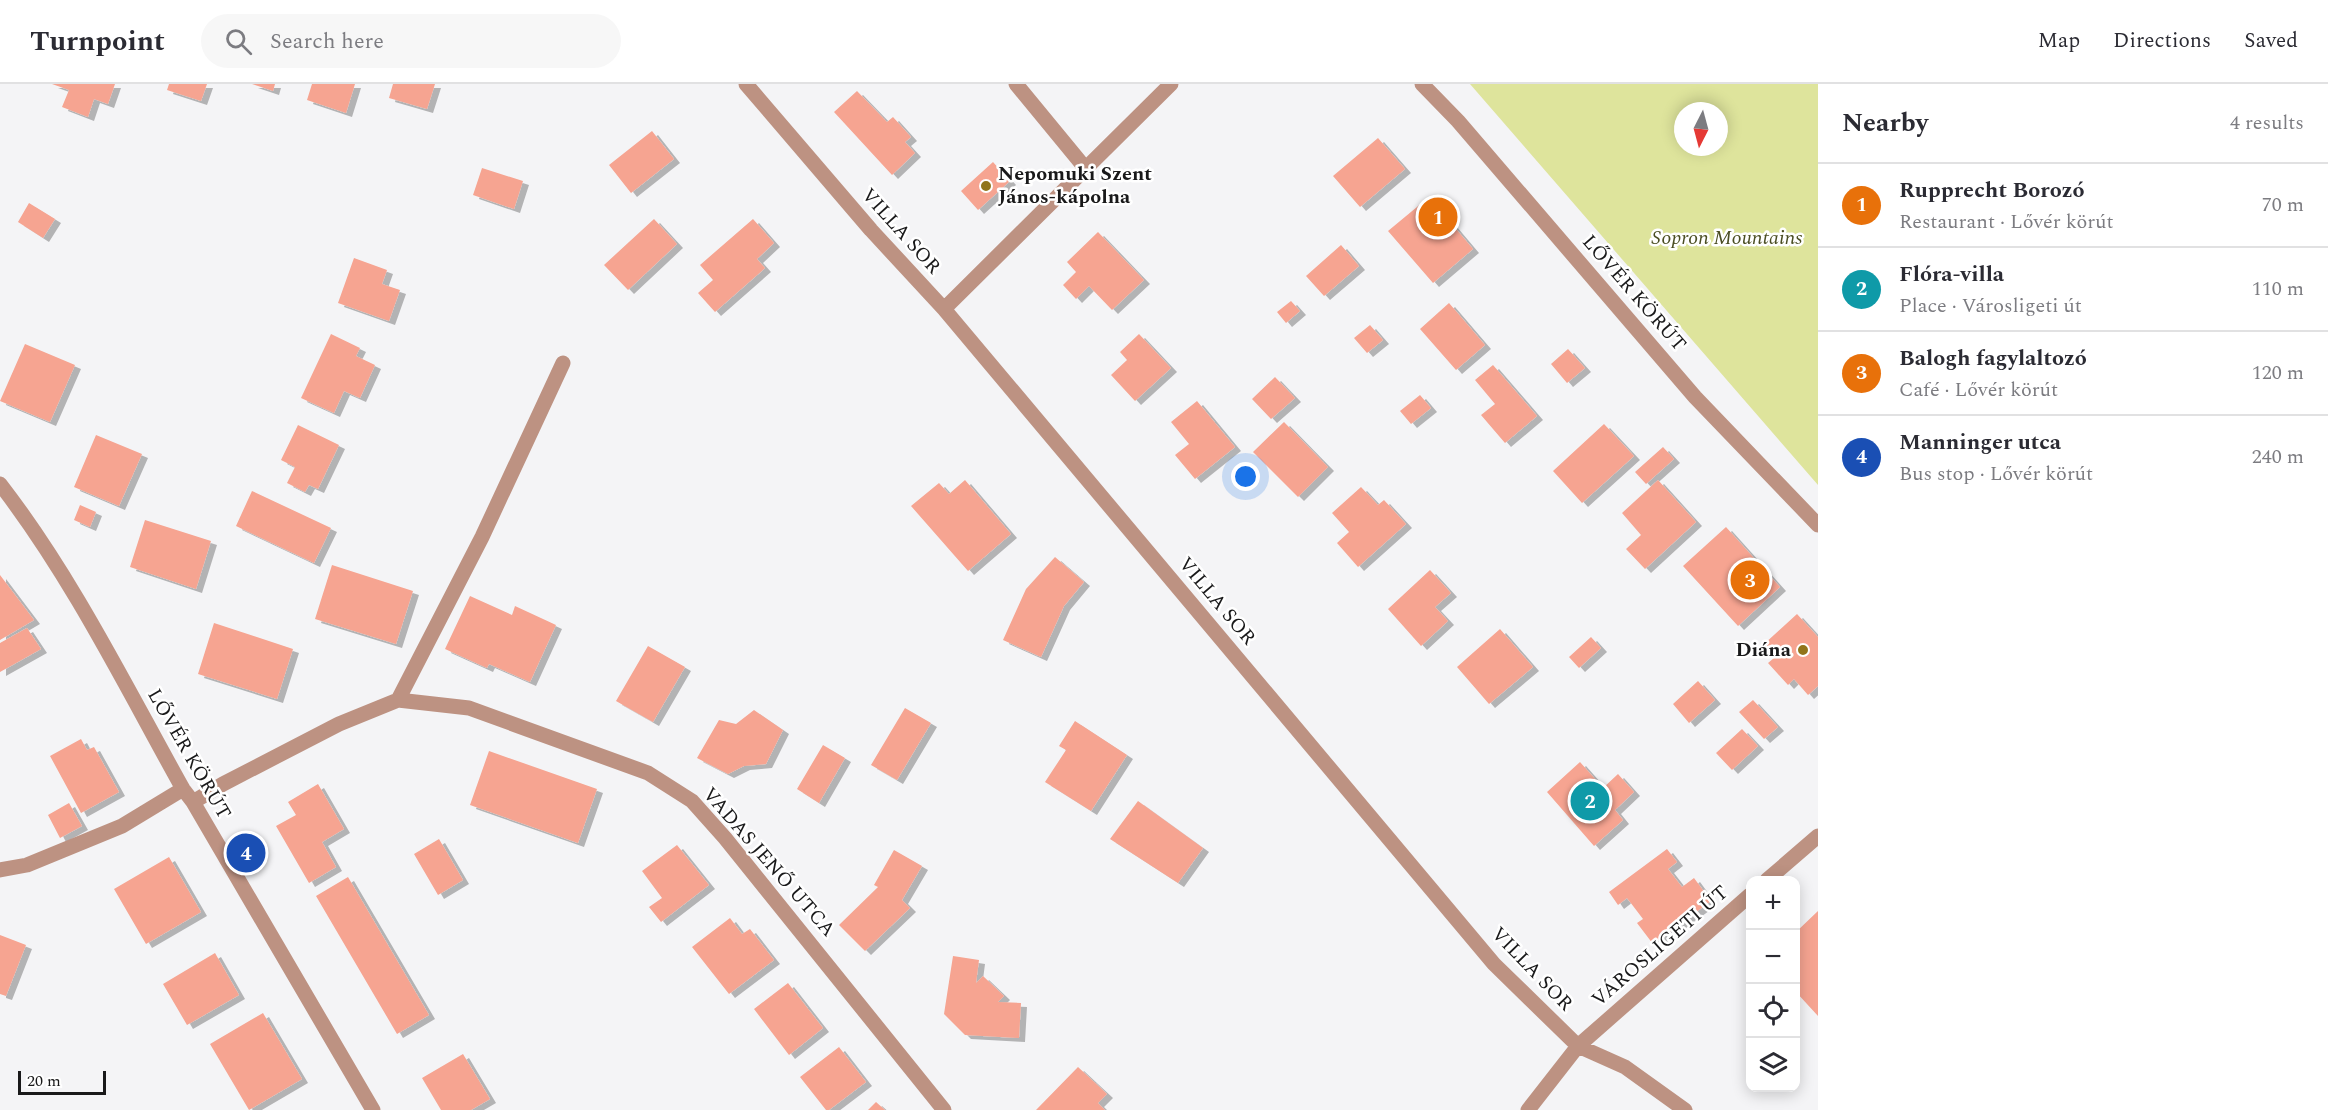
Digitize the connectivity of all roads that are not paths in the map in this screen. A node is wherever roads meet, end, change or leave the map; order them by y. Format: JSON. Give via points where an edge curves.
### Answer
{"nodes":[{"id":1,"x":746,"y":84,"type":"edge"},
{"id":2,"x":1016,"y":84,"type":"edge"},
{"id":3,"x":1171,"y":84,"type":"edge"},
{"id":4,"x":1422,"y":84,"type":"edge"},
{"id":5,"x":1086,"y":169,"type":"junction"},
{"id":6,"x":944,"y":309,"type":"junction"},
{"id":7,"x":563,"y":363,"type":"dead end"},
{"id":8,"x":0,"y":484,"type":"edge"},
{"id":9,"x":1818,"y":525,"type":"edge"},
{"id":10,"x":398,"y":700,"type":"junction"},
{"id":11,"x":188,"y":795,"type":"junction"},
{"id":12,"x":1818,"y":836,"type":"edge"},
{"id":13,"x":0,"y":870,"type":"edge"},
{"id":14,"x":1772,"y":876,"type":"edge"},
{"id":15,"x":1746,"y":899,"type":"edge"},
{"id":16,"x":1578,"y":1046,"type":"junction"},
{"id":17,"x":373,"y":1110,"type":"edge"},
{"id":18,"x":944,"y":1110,"type":"edge"},
{"id":19,"x":1528,"y":1110,"type":"edge"},
{"id":20,"x":1685,"y":1110,"type":"edge"}],
"edges":[{"from":1,"to":6,"type":"street","name":"VILLA SOR"},
{"from":2,"to":5,"type":"street"},
{"from":3,"to":5,"type":"street"},
{"from":4,"to":9,"type":"street","name":"LŐVÉR KÖRÚT","via":[[1695,397]]},
{"from":5,"to":6,"type":"street"},
{"from":6,"to":16,"type":"street","name":"VILLA SOR","via":[[1494,963]]},
{"from":7,"to":10,"type":"street","via":[[482,537]]},
{"from":8,"to":11,"type":"street","name":"LŐVÉR KÖRÚT","via":[[72,593]]},
{"from":10,"to":11,"type":"street","name":"VADAS JENŐ UTCA","via":[[339,724],[223,784]]},
{"from":10,"to":18,"type":"street","name":"VADAS JENŐ UTCA","via":[[469,708],[648,773],[692,801]]},
{"from":11,"to":13,"type":"street","name":"VADAS JENŐ UTCA","via":[[27,865]]},
{"from":11,"to":17,"type":"street","name":"LŐVÉR KÖRÚT"},
{"from":12,"to":14,"type":"street"},
{"from":15,"to":16,"type":"street","name":"VÁROSLIGETI ÚT"},
{"from":16,"to":19,"type":"street","name":"VÁROSLIGETI ÚT"},
{"from":16,"to":20,"type":"street","name":"VILLA SOR","via":[[1625,1067]]}]}
